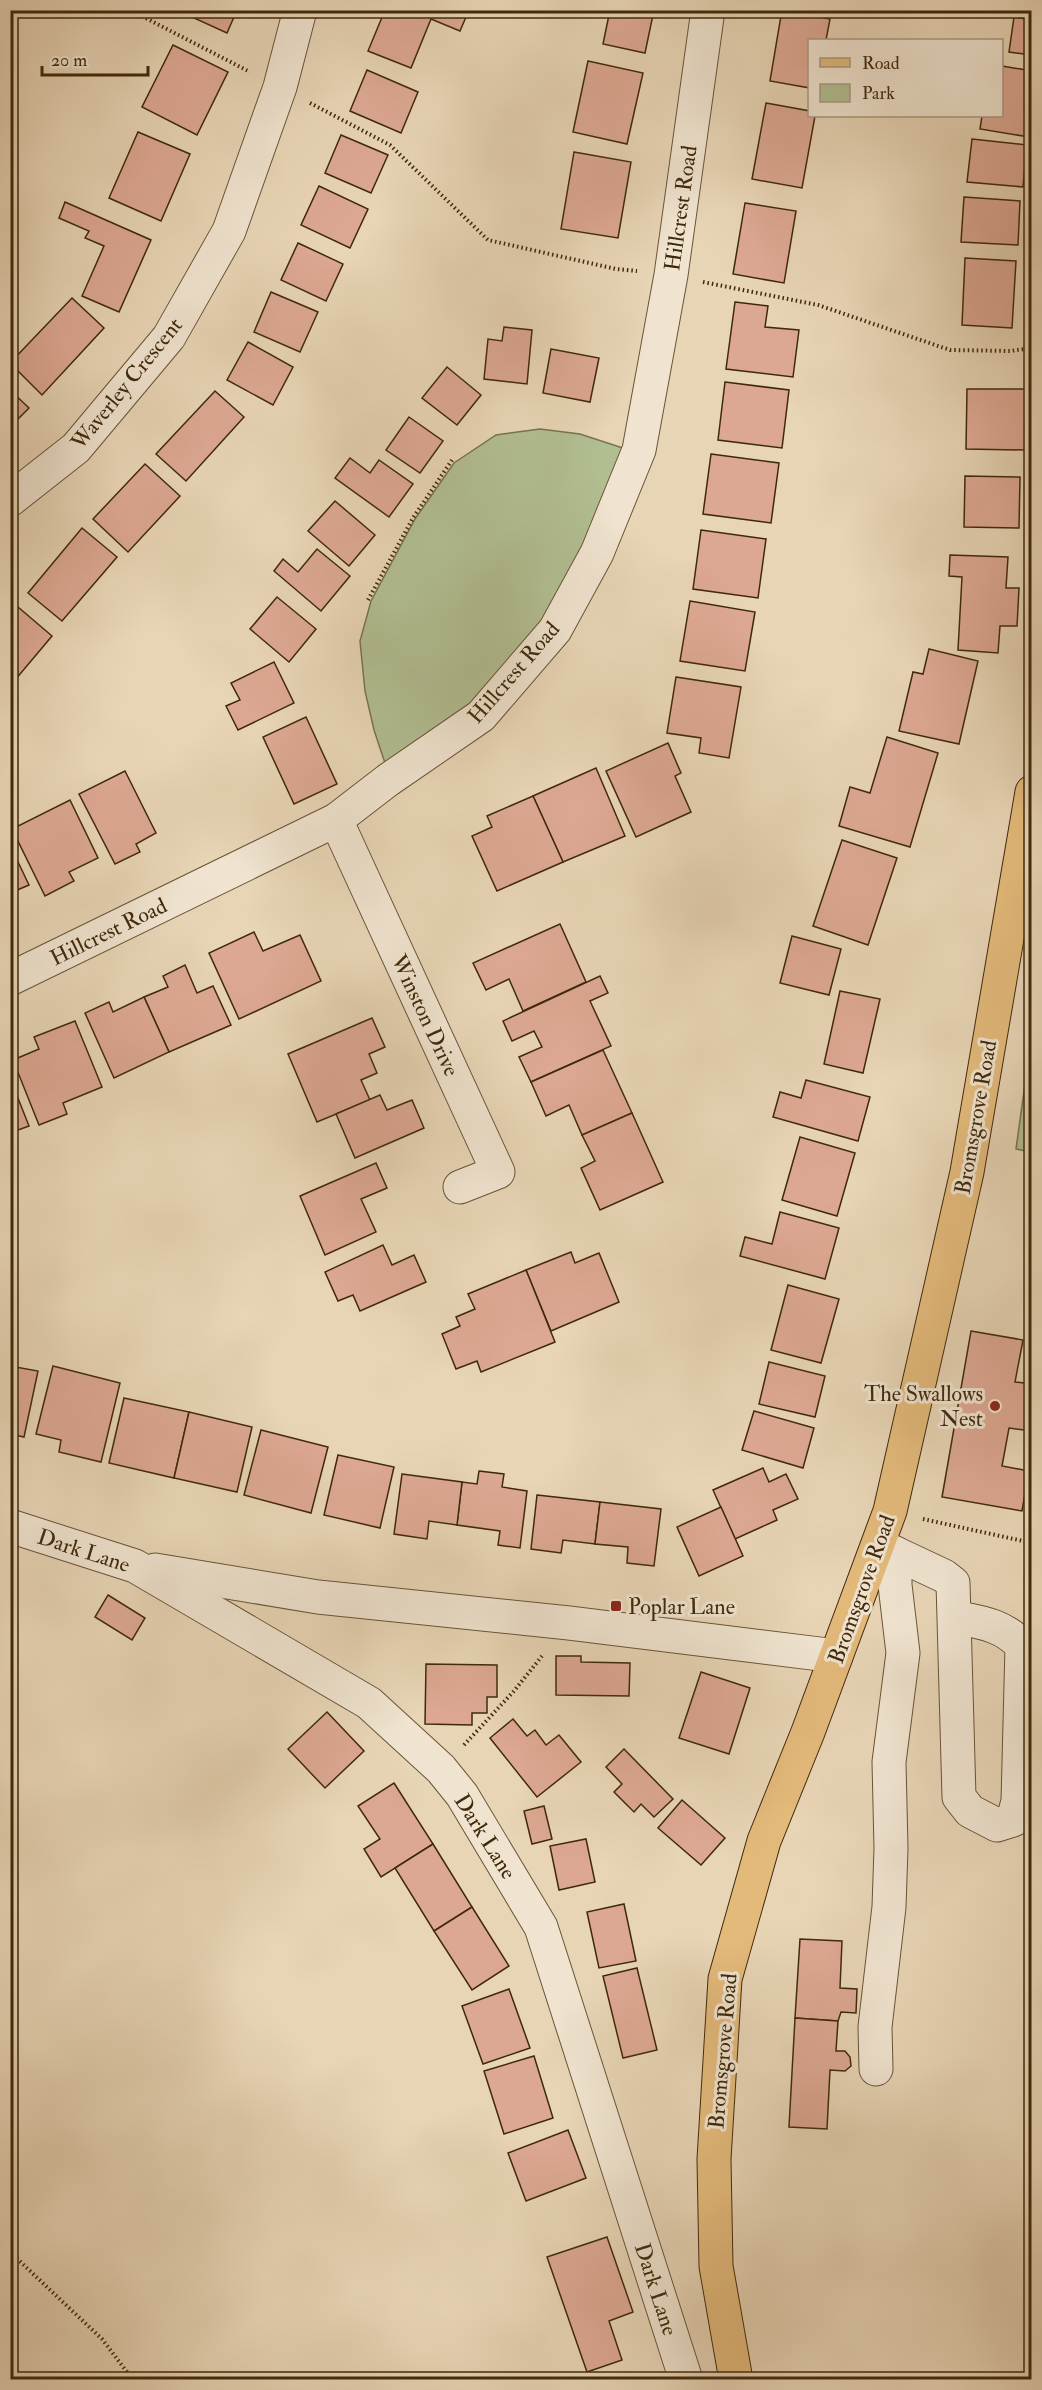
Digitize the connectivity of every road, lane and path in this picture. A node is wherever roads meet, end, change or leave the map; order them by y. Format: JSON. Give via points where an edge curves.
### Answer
{"nodes":[{"id":1,"x":53,"y":10,"type":"edge"},
{"id":2,"x":114,"y":10,"type":"edge"},
{"id":3,"x":130,"y":10,"type":"edge"},
{"id":4,"x":300,"y":10,"type":"edge"},
{"id":5,"x":708,"y":10,"type":"edge"},
{"id":6,"x":280,"y":87,"type":"junction"},
{"id":7,"x":671,"y":275,"type":"junction"},
{"id":8,"x":1032,"y":348,"type":"edge"},
{"id":9,"x":452,"y":460,"type":"dead end"},
{"id":10,"x":10,"y":500,"type":"edge"},
{"id":11,"x":368,"y":600,"type":"dead end"},
{"id":12,"x":1032,"y":792,"type":"edge"},
{"id":13,"x":336,"y":820,"type":"junction"},
{"id":14,"x":10,"y":979,"type":"edge"},
{"id":15,"x":460,"y":1187,"type":"dead end"},
{"id":16,"x":890,"y":1511,"type":"junction"},
{"id":17,"x":10,"y":1526,"type":"edge"},
{"id":18,"x":1032,"y":1543,"type":"edge"},
{"id":19,"x":887,"y":1549,"type":"junction"},
{"id":20,"x":135,"y":1566,"type":"junction"},
{"id":21,"x":954,"y":1617,"type":"junction"},
{"id":22,"x":569,"y":1623,"type":"junction"},
{"id":23,"x":836,"y":1656,"type":"junction"},
{"id":24,"x":441,"y":1770,"type":"junction"},
{"id":25,"x":876,"y":2068,"type":"dead end"},
{"id":26,"x":10,"y":2252,"type":"edge"},
{"id":27,"x":133,"y":2379,"type":"edge"},
{"id":28,"x":686,"y":2379,"type":"edge"},
{"id":29,"x":736,"y":2379,"type":"edge"}],
"edges":[{"from":1,"to":2,"type":"path","via":[[63,15]]},
{"from":3,"to":6,"type":"path"},
{"from":4,"to":6,"type":"street","name":"Waverley Crescent"},
{"from":5,"to":7,"type":"street","name":"Hillcrest Road"},
{"from":6,"to":7,"type":"path","via":[[390,145],[488,240],[616,269]]},
{"from":6,"to":10,"type":"street","name":"Waverley Crescent","via":[[229,231],[169,337],[76,448]]},
{"from":7,"to":8,"type":"path","via":[[818,305],[950,350]]},
{"from":7,"to":13,"type":"street","name":"Hillcrest Road","via":[[639,450],[597,553],[555,630],[481,716]]},
{"from":9,"to":11,"type":"path","via":[[413,518]]},
{"from":12,"to":16,"type":"main road","name":"Bromsgrove Road","via":[[967,1172]]},
{"from":13,"to":14,"type":"street","name":"Hillcrest Road"},
{"from":13,"to":15,"type":"street","name":"Winston Drive","via":[[498,1172]]},
{"from":16,"to":18,"type":"path"},
{"from":16,"to":19,"type":"main road","name":"Bromsgrove Road"},
{"from":17,"to":20,"type":"street","name":"Dark Lane"},
{"from":19,"to":21,"type":"street","via":[[953,1583]]},
{"from":19,"to":23,"type":"main road","name":"Bromsgrove Road"},
{"from":19,"to":25,"type":"street","via":[[903,1653],[890,1762],[889,1907],[875,2027]]},
{"from":20,"to":22,"type":"street","via":[[318,1597]]},
{"from":20,"to":24,"type":"street","name":"Dark Lane","via":[[369,1703]]},
{"from":21,"to":21,"type":"street","via":[[959,1797],[970,1811],[997,1825],[1013,1820],[1018,1801],[1022,1646],[1012,1635],[989,1623]]},
{"from":22,"to":23,"type":"street"},
{"from":22,"to":24,"type":"path","via":[[514,1691]]},
{"from":23,"to":29,"type":"main road","name":"Bromsgrove Road","via":[[764,1841],[725,1979],[714,2159],[716,2266]]},
{"from":24,"to":28,"type":"street","name":"Dark Lane","via":[[462,1795],[541,1927]]},
{"from":26,"to":27,"type":"path","via":[[102,2339]]}]}
